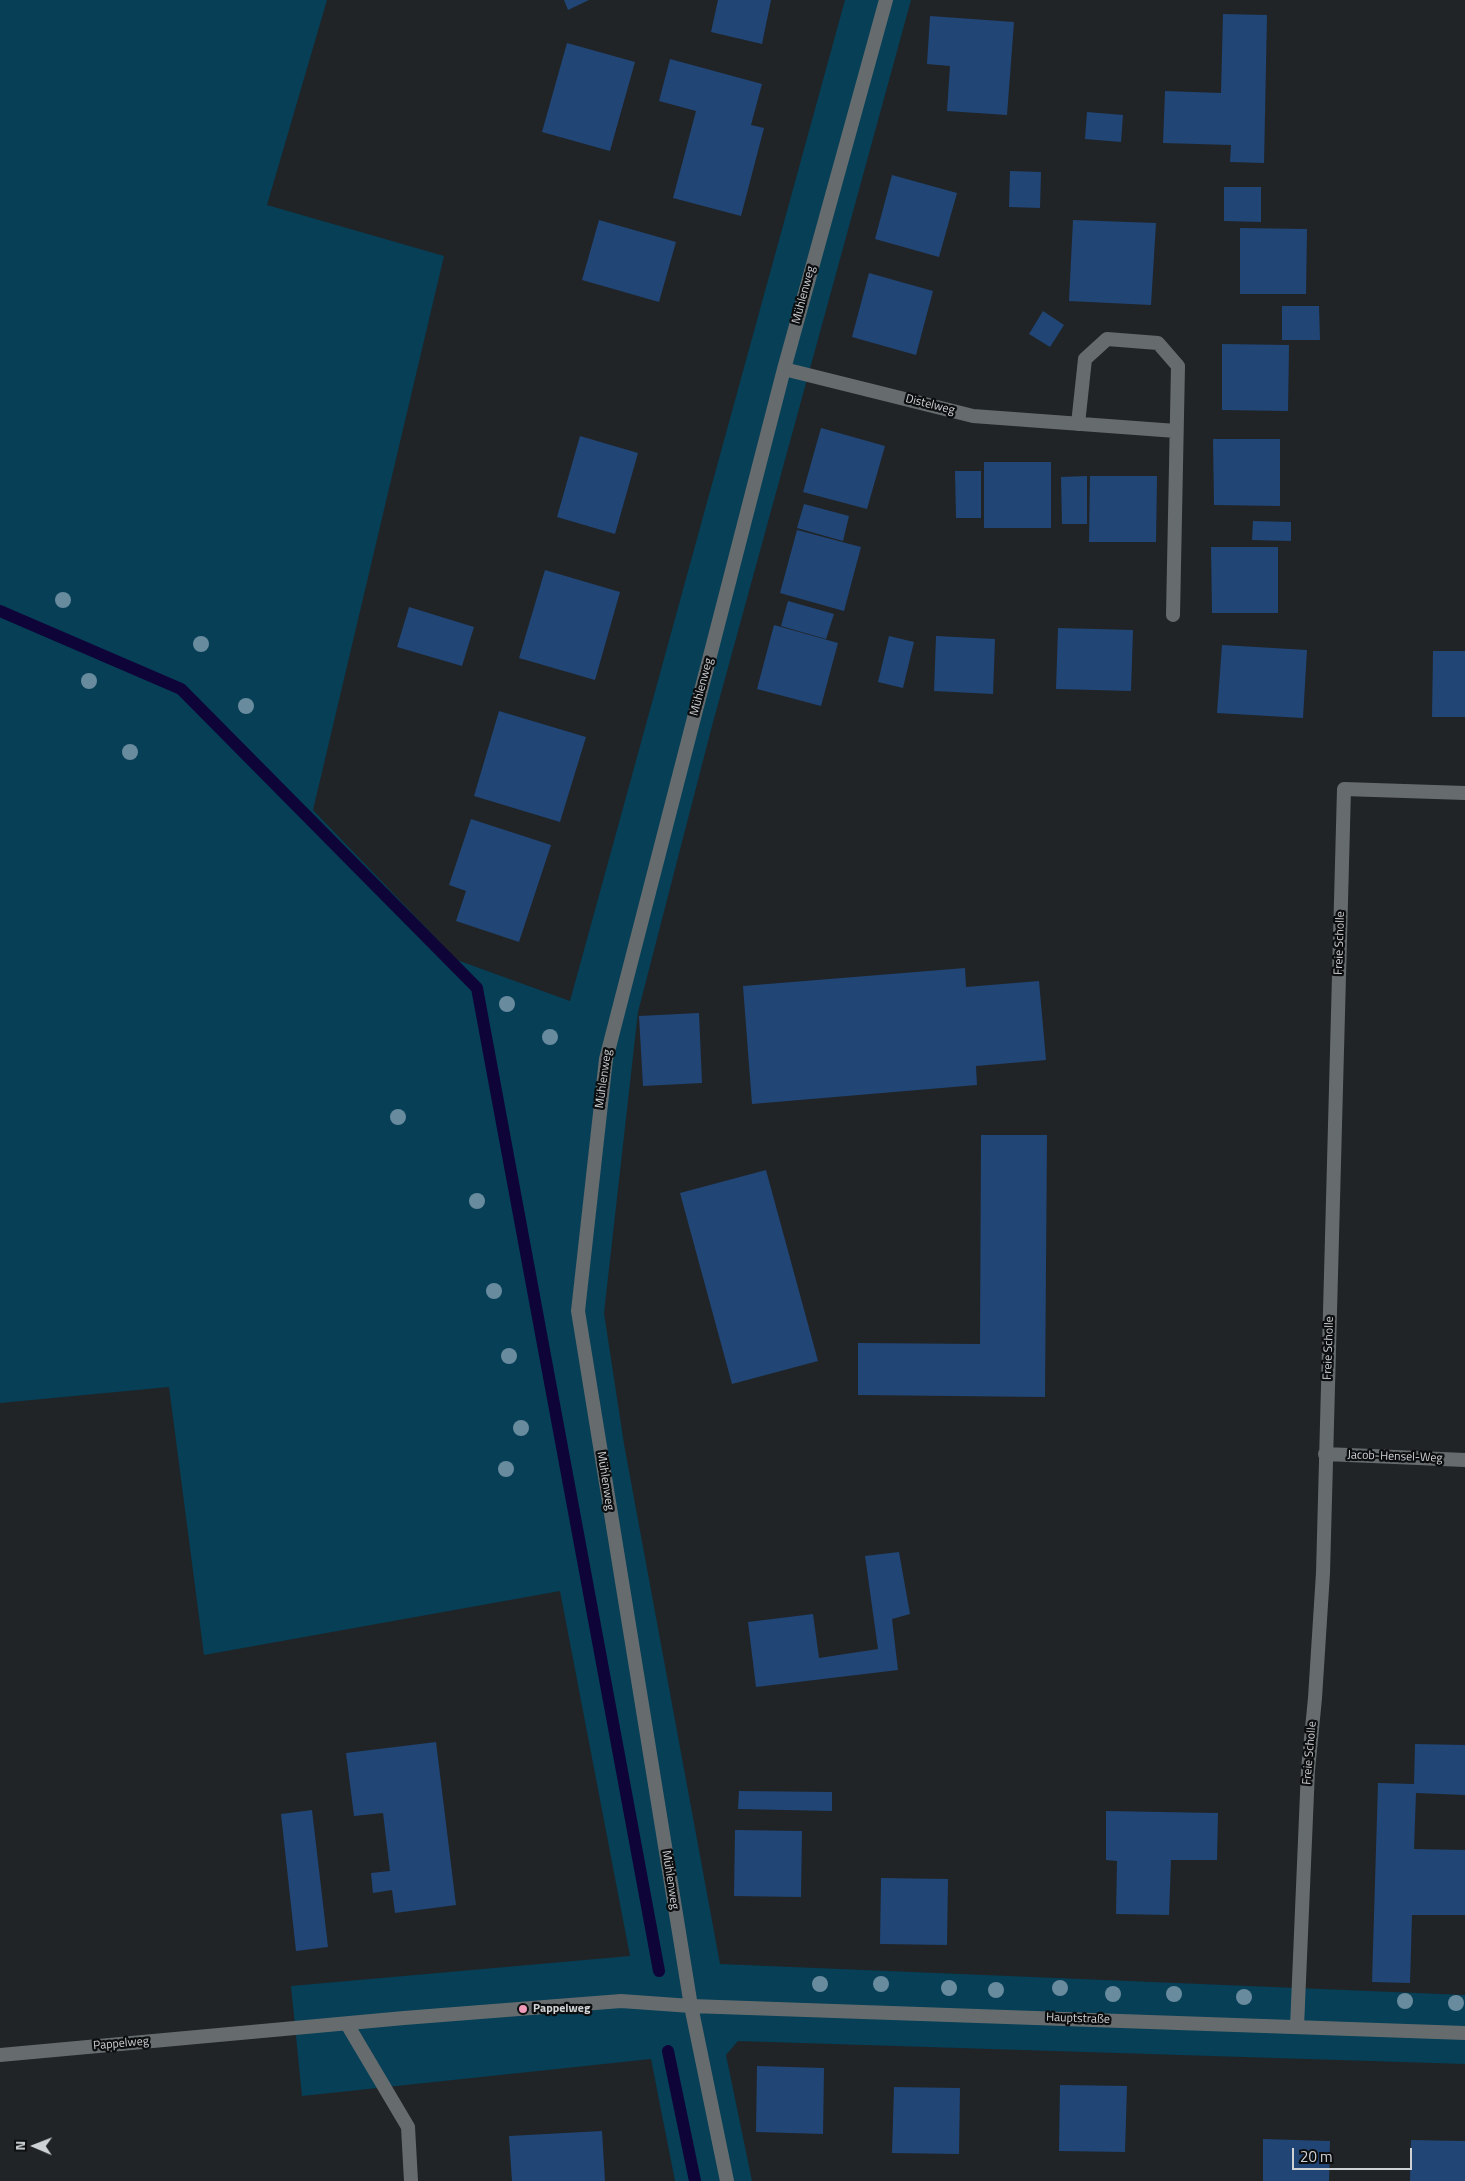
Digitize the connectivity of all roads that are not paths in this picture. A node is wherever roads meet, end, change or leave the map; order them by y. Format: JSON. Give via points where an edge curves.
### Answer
{"nodes":[{"id":1,"x":886,"y":0,"type":"edge"},
{"id":2,"x":784,"y":369,"type":"junction"},
{"id":3,"x":1078,"y":424,"type":"junction"},
{"id":4,"x":1176,"y":431,"type":"junction"},
{"id":5,"x":1174,"y":616,"type":"dead end"},
{"id":6,"x":1465,"y":793,"type":"edge"},
{"id":7,"x":1326,"y":1454,"type":"junction"},
{"id":8,"x":1465,"y":1460,"type":"edge"},
{"id":9,"x":691,"y":2006,"type":"junction"},
{"id":10,"x":347,"y":2024,"type":"junction"},
{"id":11,"x":1297,"y":2027,"type":"junction"},
{"id":12,"x":1465,"y":2033,"type":"edge"},
{"id":13,"x":0,"y":2055,"type":"edge"},
{"id":14,"x":411,"y":2181,"type":"edge"},
{"id":15,"x":727,"y":2181,"type":"edge"}],
"edges":[{"from":1,"to":2,"type":"street","name":"Mühlenweg"},
{"from":2,"to":3,"type":"street","name":"Distelweg","via":[[973,416]]},
{"from":2,"to":9,"type":"street","name":"Mühlenweg","via":[[606,1059],[578,1311]]},
{"from":3,"to":4,"type":"street","name":"Distelweg"},
{"from":3,"to":4,"type":"street","via":[[1085,359],[1107,339],[1158,343],[1178,366]]},
{"from":4,"to":5,"type":"street"},
{"from":6,"to":7,"type":"street","name":"Freie Scholle","via":[[1344,790]]},
{"from":7,"to":8,"type":"street","name":"Jacob-Hensel-Weg"},
{"from":7,"to":11,"type":"street","name":"Freie Scholle","via":[[1323,1573],[1308,1770]]},
{"from":9,"to":10,"type":"street","name":"Pappelweg","via":[[621,2002]]},
{"from":9,"to":11,"type":"street","name":"Hauptstraße"},
{"from":9,"to":15,"type":"street","name":"Mühlenweg"},
{"from":10,"to":13,"type":"street","name":"Pappelweg"},
{"from":10,"to":14,"type":"street","via":[[408,2127]]},
{"from":11,"to":12,"type":"street","name":"Hauptstraße"}]}
